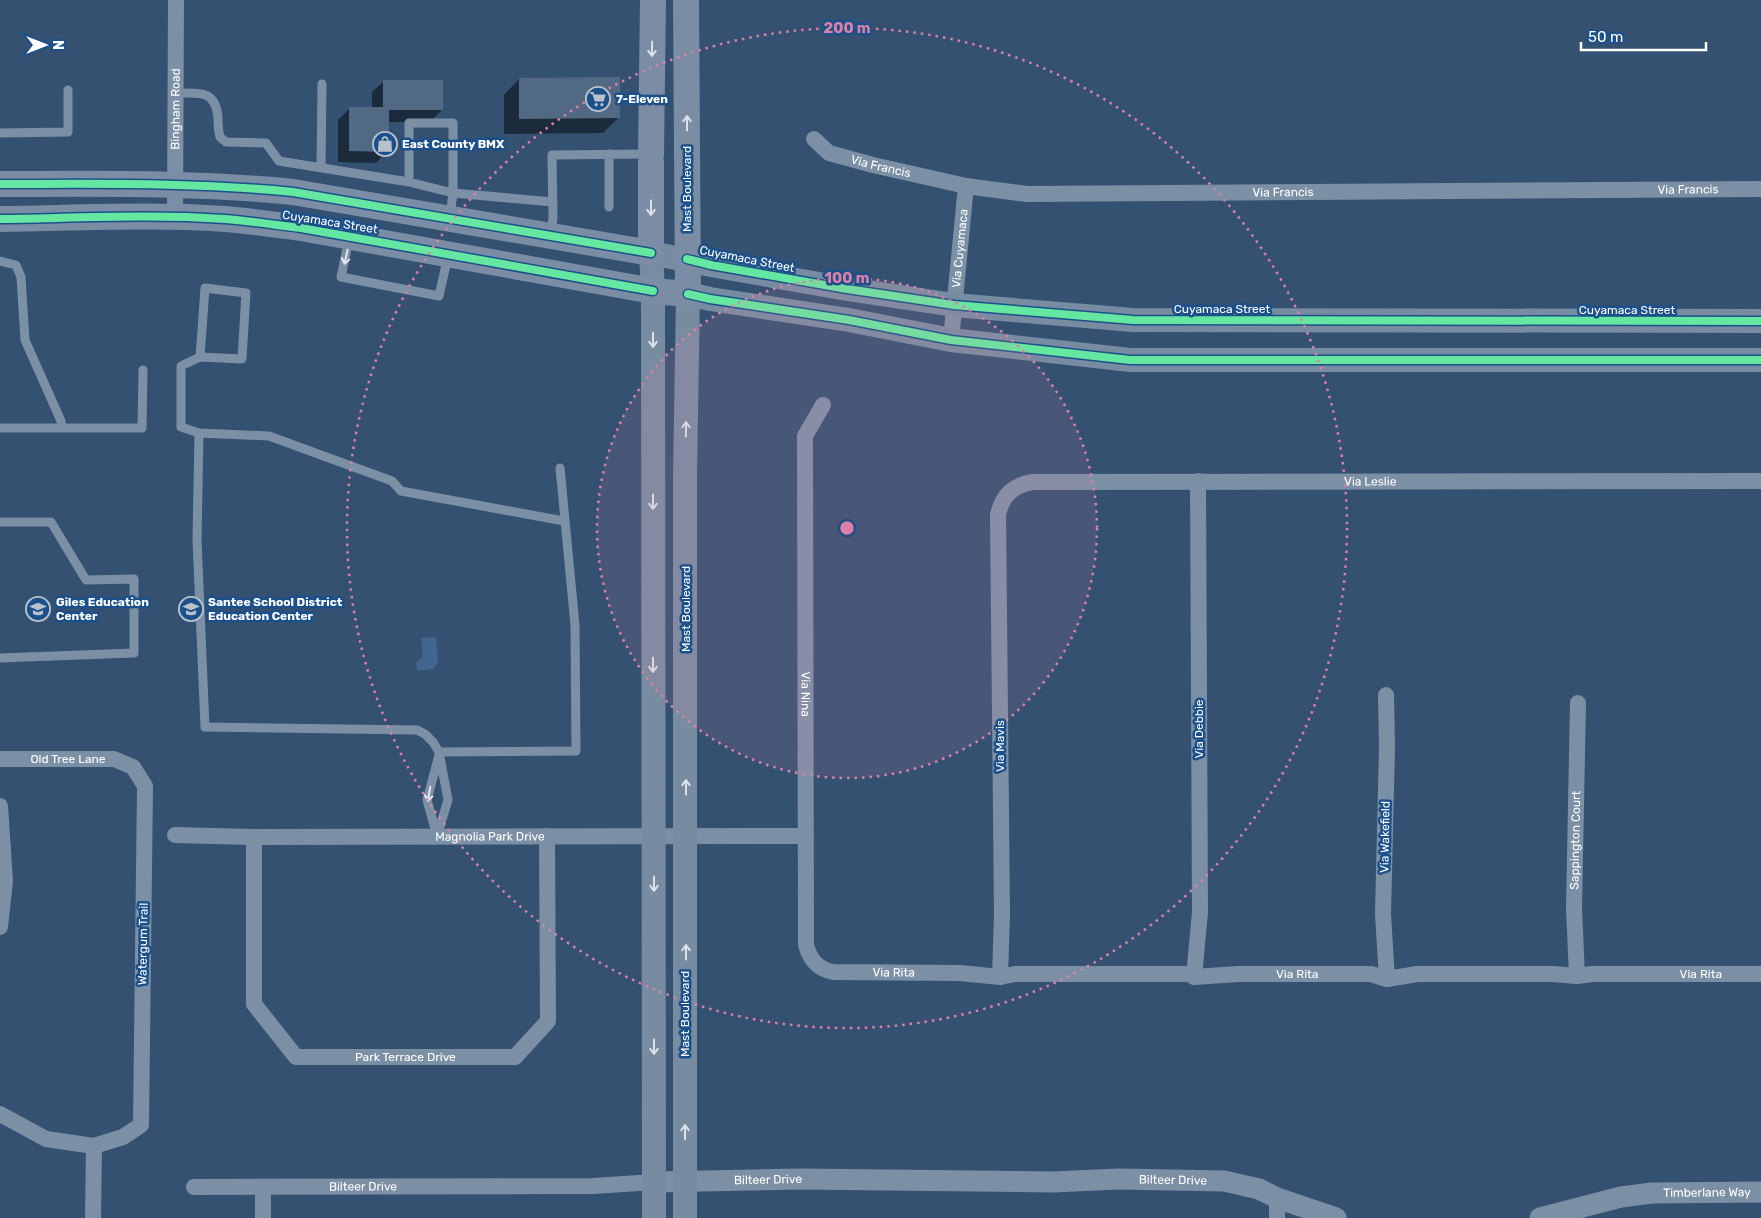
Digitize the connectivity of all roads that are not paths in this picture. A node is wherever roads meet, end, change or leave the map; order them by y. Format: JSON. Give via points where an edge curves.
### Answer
{"nodes":[{"id":1,"x":176,"y":0,"type":"edge"},
{"id":2,"x":653,"y":0,"type":"edge"},
{"id":3,"x":686,"y":0,"type":"edge"},
{"id":4,"x":322,"y":84,"type":"dead end"},
{"id":5,"x":68,"y":90,"type":"dead end"},
{"id":6,"x":175,"y":93,"type":"junction"},
{"id":7,"x":0,"y":133,"type":"edge"},
{"id":8,"x":814,"y":139,"type":"dead end"},
{"id":9,"x":609,"y":154,"type":"junction"},
{"id":10,"x":651,"y":158,"type":"junction"},
{"id":11,"x":321,"y":168,"type":"junction"},
{"id":12,"x":409,"y":182,"type":"junction"},
{"id":13,"x":0,"y":184,"type":"edge"},
{"id":14,"x":175,"y":184,"type":"junction"},
{"id":15,"x":966,"y":186,"type":"junction"},
{"id":16,"x":1761,"y":189,"type":"edge"},
{"id":17,"x":552,"y":202,"type":"junction"},
{"id":18,"x":452,"y":206,"type":"junction"},
{"id":19,"x":609,"y":207,"type":"dead end"},
{"id":20,"x":175,"y":218,"type":"junction"},
{"id":21,"x":0,"y":219,"type":"edge"},
{"id":22,"x":550,"y":235,"type":"junction"},
{"id":23,"x":350,"y":236,"type":"junction"},
{"id":24,"x":651,"y":253,"type":"junction"},
{"id":25,"x":449,"y":254,"type":"junction"},
{"id":26,"x":687,"y":259,"type":"junction"},
{"id":27,"x":0,"y":261,"type":"edge"},
{"id":28,"x":652,"y":291,"type":"junction"},
{"id":29,"x":688,"y":294,"type":"junction"},
{"id":30,"x":954,"y":304,"type":"junction"},
{"id":31,"x":1761,"y":321,"type":"edge"},
{"id":32,"x":951,"y":340,"type":"junction"},
{"id":33,"x":200,"y":357,"type":"junction"},
{"id":34,"x":1761,"y":360,"type":"edge"},
{"id":35,"x":143,"y":370,"type":"dead end"},
{"id":36,"x":823,"y":405,"type":"dead end"},
{"id":37,"x":0,"y":428,"type":"edge"},
{"id":38,"x":62,"y":428,"type":"junction"},
{"id":39,"x":199,"y":433,"type":"junction"},
{"id":40,"x":560,"y":468,"type":"dead end"},
{"id":41,"x":1761,"y":480,"type":"edge"},
{"id":42,"x":1198,"y":481,"type":"junction"},
{"id":43,"x":998,"y":514,"type":"joint"},
{"id":44,"x":564,"y":521,"type":"junction"},
{"id":45,"x":0,"y":522,"type":"edge"},
{"id":46,"x":0,"y":658,"type":"edge"},
{"id":47,"x":1386,"y":695,"type":"dead end"},
{"id":48,"x":1578,"y":704,"type":"dead end"},
{"id":49,"x":439,"y":752,"type":"junction"},
{"id":50,"x":0,"y":759,"type":"edge"},
{"id":51,"x":133,"y":767,"type":"joint"},
{"id":52,"x":0,"y":806,"type":"edge"},
{"id":53,"x":176,"y":835,"type":"dead end"},
{"id":54,"x":686,"y":835,"type":"junction"},
{"id":55,"x":437,"y":836,"type":"junction"},
{"id":56,"x":547,"y":836,"type":"junction"},
{"id":57,"x":654,"y":836,"type":"junction"},
{"id":58,"x":805,"y":836,"type":"junction"},
{"id":59,"x":254,"y":837,"type":"junction"},
{"id":60,"x":0,"y":928,"type":"edge"},
{"id":61,"x":833,"y":972,"type":"joint"},
{"id":62,"x":1761,"y":974,"type":"edge"},
{"id":63,"x":1577,"y":976,"type":"junction"},
{"id":64,"x":1000,"y":977,"type":"junction"},
{"id":65,"x":1194,"y":977,"type":"junction"},
{"id":66,"x":1387,"y":979,"type":"junction"},
{"id":67,"x":0,"y":1114,"type":"edge"},
{"id":68,"x":94,"y":1146,"type":"junction"},
{"id":69,"x":685,"y":1181,"type":"junction"},
{"id":70,"x":654,"y":1182,"type":"junction"},
{"id":71,"x":194,"y":1187,"type":"dead end"},
{"id":72,"x":263,"y":1187,"type":"junction"},
{"id":73,"x":1761,"y":1192,"type":"edge"},
{"id":74,"x":1277,"y":1208,"type":"edge"},
{"id":75,"x":93,"y":1218,"type":"edge"},
{"id":76,"x":263,"y":1218,"type":"edge"},
{"id":77,"x":654,"y":1218,"type":"edge"},
{"id":78,"x":685,"y":1218,"type":"edge"},
{"id":79,"x":1336,"y":1218,"type":"edge"},
{"id":80,"x":1540,"y":1218,"type":"edge"}],
"edges":[{"from":1,"to":6,"type":"street","name":"Bingham Road"},
{"from":2,"to":10,"type":"main road","one_way":true},
{"from":26,"to":3,"type":"main road","name":"Mast Boulevard","one_way":true},
{"from":4,"to":11,"type":"lane"},
{"from":5,"to":7,"type":"lane","via":[[68,132]]},
{"from":6,"to":11,"type":"lane","via":[[210,96],[216,109],[220,137],[226,142],[266,143],[279,161]]},
{"from":6,"to":14,"type":"street","name":"Bingham Road"},
{"from":8,"to":15,"type":"street","name":"Via Francis","via":[[829,153]]},
{"from":9,"to":10,"type":"lane"},
{"from":9,"to":17,"type":"lane","via":[[552,155]]},
{"from":9,"to":19,"type":"lane"},
{"from":10,"to":24,"type":"main road","one_way":true},
{"from":11,"to":12,"type":"lane"},
{"from":12,"to":18,"type":"lane"},
{"from":12,"to":18,"type":"lane","via":[[409,123],[453,123]]},
{"from":13,"to":14,"type":"main road","name":"Cuyamaca Street"},
{"from":14,"to":18,"type":"main road","name":"Cuyamaca Street"},
{"from":14,"to":20,"type":"street","name":"Bingham Road"},
{"from":15,"to":16,"type":"street","name":"Via Francis","via":[[1027,194]]},
{"from":15,"to":30,"type":"street","name":"Via Cuyamaca"},
{"from":17,"to":18,"type":"lane"},
{"from":17,"to":22,"type":"lane"},
{"from":18,"to":22,"type":"main road","name":"Cuyamaca Street"},
{"from":20,"to":21,"type":"main road","name":"Cuyamaca Street"},
{"from":20,"to":23,"type":"main road","name":"Cuyamaca Street","via":[[244,222]]},
{"from":22,"to":24,"type":"main road","name":"Cuyamaca Street"},
{"from":23,"to":25,"type":"main road","name":"Cuyamaca Street"},
{"from":23,"to":25,"type":"lane","one_way":true,"via":[[341,277],[440,296]]},
{"from":24,"to":26,"type":"main road","name":"Cuyamaca Street"},
{"from":24,"to":28,"type":"main road"},
{"from":25,"to":28,"type":"main road","name":"Cuyamaca Street"},
{"from":26,"to":29,"type":"main road","name":"Mast Boulevard"},
{"from":26,"to":30,"type":"main road","name":"Cuyamaca Street","via":[[837,287]]},
{"from":27,"to":38,"type":"lane","via":[[16,265],[20,271],[25,340]]},
{"from":28,"to":29,"type":"main road","name":"Cuyamaca Street"},
{"from":28,"to":57,"type":"main road","one_way":true},
{"from":29,"to":32,"type":"main road","name":"Cuyamaca Street"},
{"from":54,"to":29,"type":"main road","name":"Mast Boulevard","one_way":true},
{"from":30,"to":31,"type":"main road","name":"Cuyamaca Street","via":[[1133,320]]},
{"from":30,"to":32,"type":"street","name":"Via Cuyamaca"},
{"from":32,"to":34,"type":"main road","name":"Cuyamaca Street","via":[[1130,360]]},
{"from":33,"to":33,"type":"lane","via":[[205,288],[246,293],[242,359]]},
{"from":33,"to":39,"type":"lane","via":[[181,366],[181,427]]},
{"from":35,"to":38,"type":"lane","via":[[142,428]]},
{"from":36,"to":58,"type":"street","name":"Via Nina","via":[[805,436]]},
{"from":37,"to":38,"type":"lane"},
{"from":39,"to":44,"type":"lane","via":[[269,436],[392,481],[401,491]]},
{"from":39,"to":49,"type":"lane","via":[[197,540],[205,727],[417,730],[433,742]]},
{"from":40,"to":44,"type":"lane"},
{"from":41,"to":42,"type":"street","name":"Via Leslie"},
{"from":42,"to":43,"type":"street","name":"Via Leslie","via":[[1025,483],[1006,495]]},
{"from":42,"to":65,"type":"street","name":"Via Debbie","via":[[1200,912]]},
{"from":43,"to":64,"type":"street","name":"Via Mavis"},
{"from":44,"to":49,"type":"lane","via":[[575,625],[576,751]]},
{"from":45,"to":46,"type":"lane","via":[[51,522],[86,580],[134,579],[134,653]]},
{"from":47,"to":66,"type":"street","name":"Via Wakefield","via":[[1383,914]]},
{"from":48,"to":63,"type":"street","name":"Sappington Court","via":[[1574,908]]},
{"from":49,"to":55,"type":"lane","via":[[448,800]]},
{"from":49,"to":55,"type":"lane","one_way":true,"via":[[427,800]]},
{"from":50,"to":51,"type":"street","name":"Old Tree Lane","via":[[114,759]]},
{"from":51,"to":68,"type":"street","name":"Watergum Trail","via":[[145,786],[141,1125],[123,1137]]},
{"from":52,"to":60,"type":"street","via":[[5,881]]},
{"from":53,"to":59,"type":"street","name":"Magnolia Park Drive"},
{"from":54,"to":57,"type":"street","name":"Magnolia Park Drive"},
{"from":54,"to":58,"type":"street","name":"Magnolia Park Drive"},
{"from":69,"to":54,"type":"main road","name":"Mast Boulevard","one_way":true},
{"from":55,"to":56,"type":"street","name":"Magnolia Park Drive"},
{"from":55,"to":59,"type":"street","name":"Magnolia Park Drive"},
{"from":56,"to":57,"type":"street","name":"Magnolia Park Drive"},
{"from":56,"to":59,"type":"street","name":"Park Terrace Drive","via":[[548,1021],[515,1057],[296,1057],[254,1004]]},
{"from":57,"to":70,"type":"main road","one_way":true},
{"from":58,"to":61,"type":"street","name":"Via Nina","via":[[806,945],[811,959]]},
{"from":61,"to":64,"type":"street","name":"Via Rita"},
{"from":62,"to":63,"type":"street","name":"Via Rita"},
{"from":63,"to":66,"type":"street","name":"Via Rita","via":[[1417,974]]},
{"from":64,"to":65,"type":"street","name":"Via Rita","via":[[1015,974],[1189,974]]},
{"from":65,"to":66,"type":"street","name":"Via Rita","via":[[1371,974]]},
{"from":67,"to":68,"type":"street","via":[[46,1139]]},
{"from":68,"to":75,"type":"street"},
{"from":69,"to":70,"type":"street","name":"Bilteer Drive"},
{"from":69,"to":74,"type":"street","name":"Bilteer Drive","via":[[1224,1181],[1259,1189]]},
{"from":69,"to":78,"type":"main road","name":"Mast Boulevard"},
{"from":70,"to":72,"type":"street","name":"Bilteer Drive","via":[[593,1186]]},
{"from":70,"to":77,"type":"main road"},
{"from":71,"to":72,"type":"street","name":"Bilteer Drive"},
{"from":72,"to":76,"type":"street"},
{"from":73,"to":80,"type":"street","name":"Timberlane Way","via":[[1652,1193]]},
{"from":74,"to":79,"type":"street","name":"Bilteer Drive"}]}
